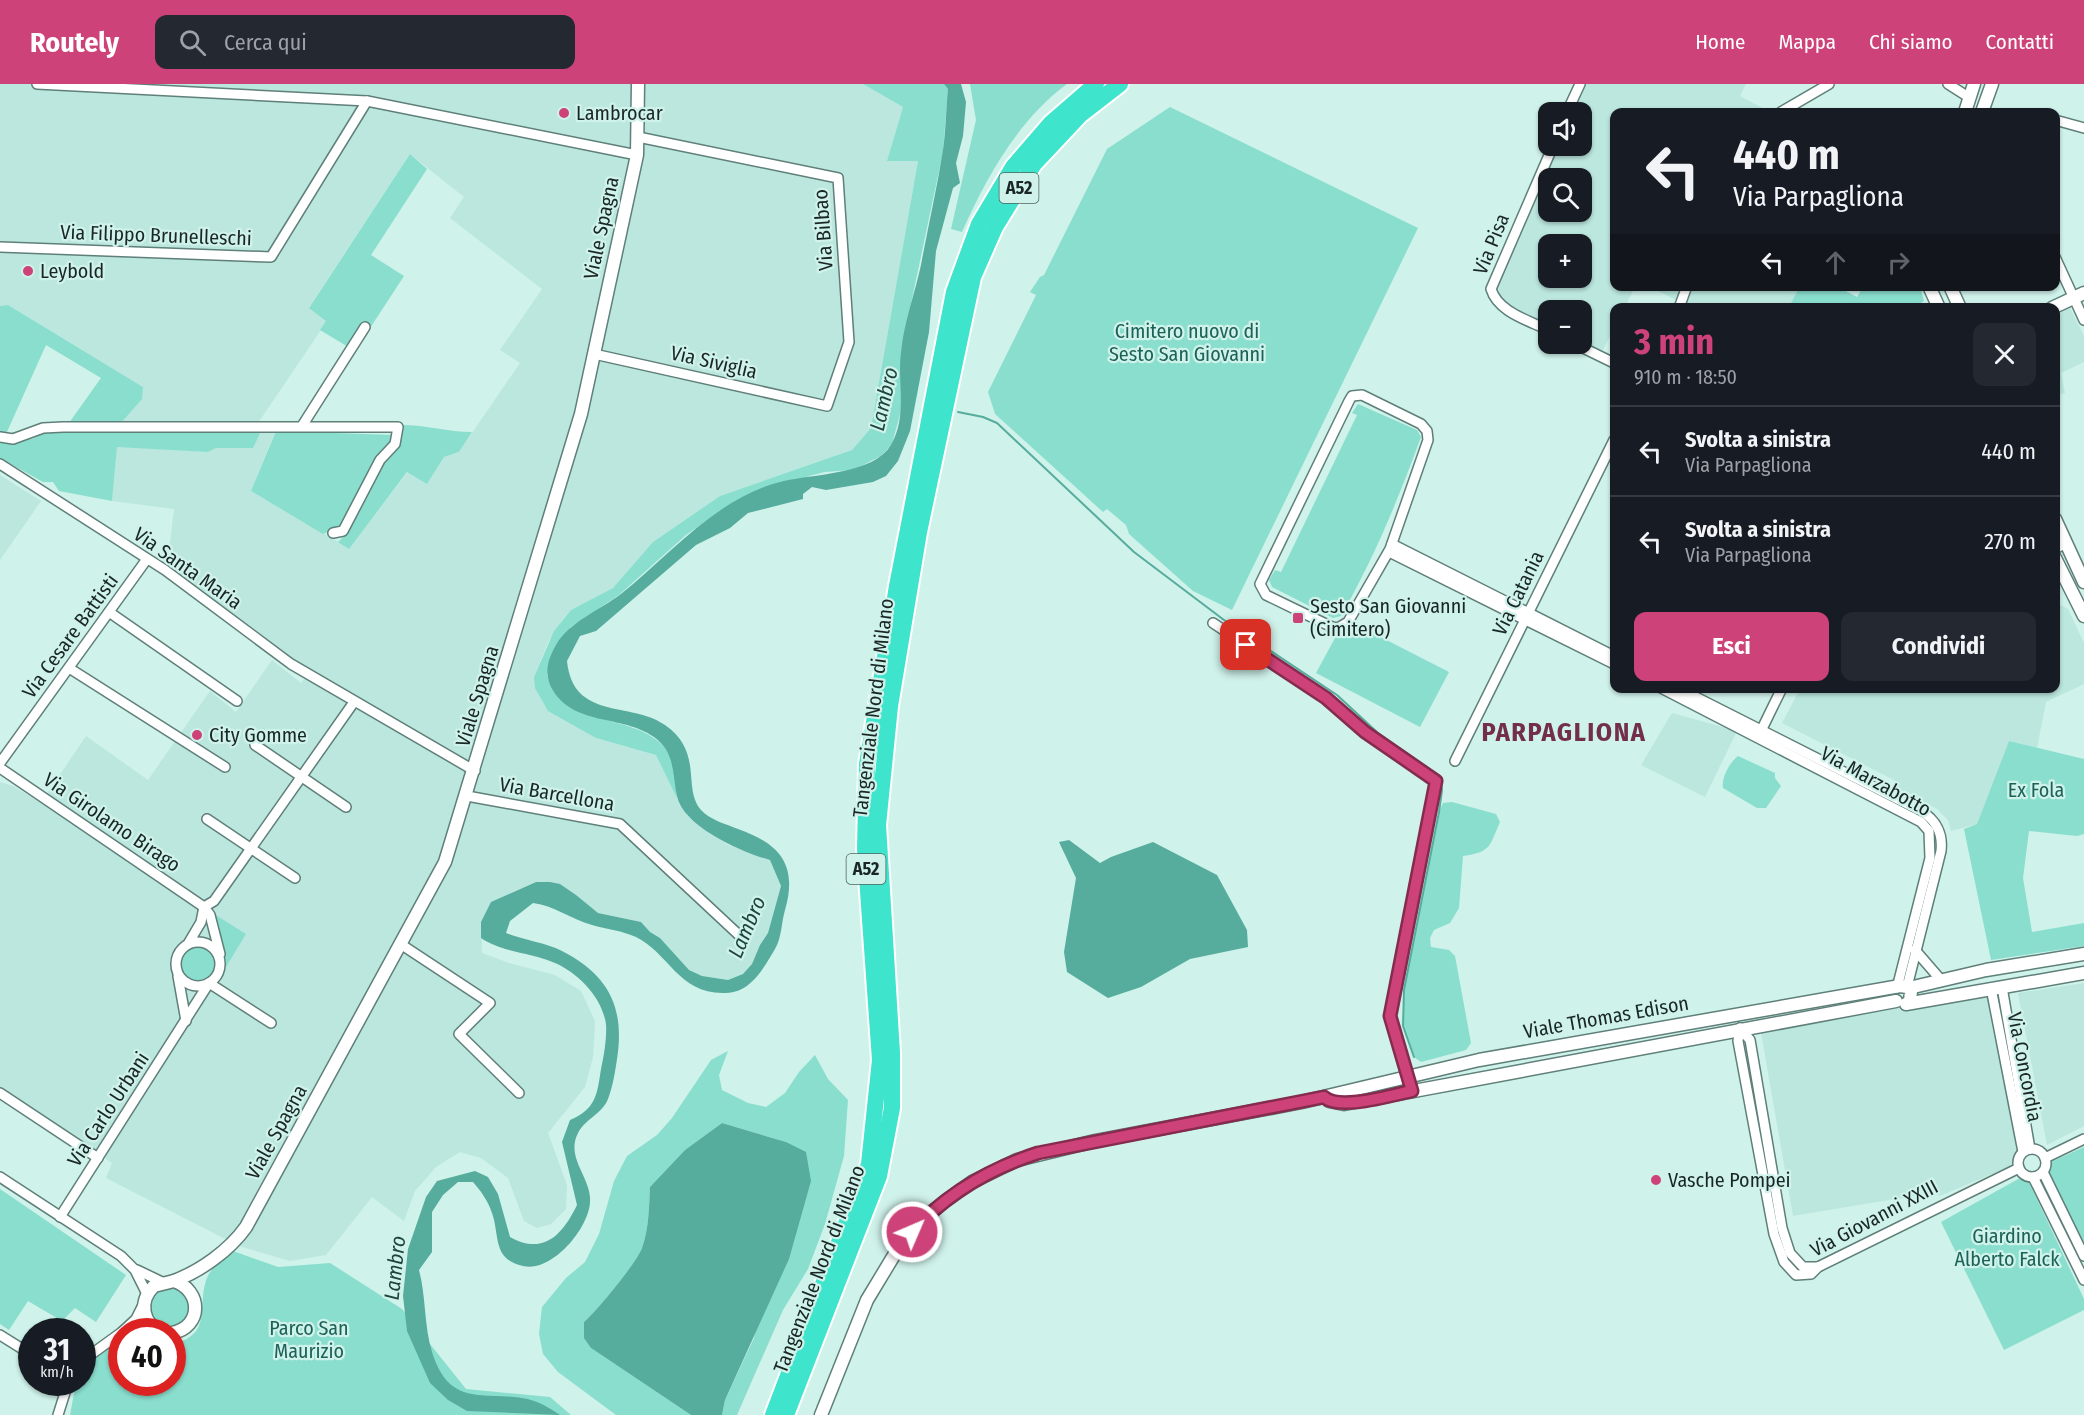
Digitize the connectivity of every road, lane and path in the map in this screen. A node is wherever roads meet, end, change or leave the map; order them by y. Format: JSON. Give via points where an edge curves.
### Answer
{"nodes":[{"id":1,"x":37,"y":84,"type":"edge"},
{"id":2,"x":638,"y":84,"type":"edge"},
{"id":3,"x":1096,"y":84,"type":"edge"},
{"id":4,"x":1119,"y":84,"type":"edge"},
{"id":5,"x":1580,"y":84,"type":"edge"},
{"id":6,"x":1829,"y":84,"type":"edge"},
{"id":7,"x":1948,"y":84,"type":"edge"},
{"id":8,"x":1974,"y":84,"type":"edge"},
{"id":9,"x":1992,"y":84,"type":"edge"},
{"id":10,"x":1970,"y":98,"type":"junction"},
{"id":11,"x":367,"y":101,"type":"junction"},
{"id":12,"x":1572,"y":102,"type":"edge"},
{"id":13,"x":1788,"y":108,"type":"edge"},
{"id":14,"x":1966,"y":108,"type":"edge"},
{"id":15,"x":1983,"y":108,"type":"edge"},
{"id":16,"x":2060,"y":121,"type":"edge"},
{"id":17,"x":2084,"y":128,"type":"edge"},
{"id":18,"x":638,"y":137,"type":"junction"},
{"id":19,"x":637,"y":155,"type":"junction"},
{"id":20,"x":1549,"y":156,"type":"edge"},
{"id":21,"x":0,"y":248,"type":"edge"},
{"id":22,"x":2060,"y":265,"type":"edge"},
{"id":23,"x":2079,"y":295,"type":"edge"},
{"id":24,"x":2060,"y":304,"type":"edge"},
{"id":25,"x":2084,"y":320,"type":"edge"},
{"id":26,"x":1538,"y":325,"type":"edge"},
{"id":27,"x":365,"y":327,"type":"dead end"},
{"id":28,"x":1592,"y":352,"type":"edge"},
{"id":29,"x":594,"y":354,"type":"junction"},
{"id":30,"x":1610,"y":361,"type":"edge"},
{"id":31,"x":827,"y":406,"type":"joint"},
{"id":32,"x":302,"y":426,"type":"junction"},
{"id":33,"x":0,"y":437,"type":"edge"},
{"id":34,"x":1610,"y":448,"type":"edge"},
{"id":35,"x":0,"y":464,"type":"edge"},
{"id":36,"x":333,"y":533,"type":"dead end"},
{"id":37,"x":2060,"y":546,"type":"edge"},
{"id":38,"x":1391,"y":548,"type":"junction"},
{"id":39,"x":147,"y":559,"type":"junction"},
{"id":40,"x":2060,"y":568,"type":"edge"},
{"id":41,"x":2084,"y":582,"type":"edge"},
{"id":42,"x":109,"y":612,"type":"junction"},
{"id":43,"x":1527,"y":616,"type":"junction"},
{"id":44,"x":2084,"y":616,"type":"edge"},
{"id":45,"x":1213,"y":623,"type":"dead end"},
{"id":46,"x":1610,"y":654,"type":"edge"},
{"id":47,"x":1610,"y":662,"type":"edge"},
{"id":48,"x":69,"y":668,"type":"junction"},
{"id":49,"x":1672,"y":693,"type":"edge"},
{"id":50,"x":1687,"y":693,"type":"edge"},
{"id":51,"x":1780,"y":693,"type":"edge"},
{"id":52,"x":237,"y":701,"type":"dead end"},
{"id":53,"x":354,"y":702,"type":"junction"},
{"id":54,"x":1759,"y":734,"type":"junction"},
{"id":55,"x":255,"y":745,"type":"dead end"},
{"id":56,"x":1455,"y":761,"type":"dead end"},
{"id":57,"x":0,"y":763,"type":"edge"},
{"id":58,"x":225,"y":767,"type":"dead end"},
{"id":59,"x":0,"y":768,"type":"edge"},
{"id":60,"x":475,"y":771,"type":"junction"},
{"id":61,"x":302,"y":776,"type":"junction"},
{"id":62,"x":467,"y":796,"type":"junction"},
{"id":63,"x":346,"y":807,"type":"dead end"},
{"id":64,"x":207,"y":819,"type":"dead end"},
{"id":65,"x":251,"y":849,"type":"junction"},
{"id":66,"x":295,"y":878,"type":"dead end"},
{"id":67,"x":204,"y":907,"type":"junction"},
{"id":68,"x":740,"y":936,"type":"dead end"},
{"id":69,"x":188,"y":944,"type":"junction"},
{"id":70,"x":402,"y":945,"type":"junction"},
{"id":71,"x":1915,"y":950,"type":"junction"},
{"id":72,"x":220,"y":954,"type":"junction"},
{"id":73,"x":2084,"y":954,"type":"edge"},
{"id":74,"x":2084,"y":973,"type":"edge"},
{"id":75,"x":178,"y":976,"type":"junction"},
{"id":76,"x":1941,"y":980,"type":"junction"},
{"id":77,"x":209,"y":983,"type":"junction"},
{"id":78,"x":1996,"y":987,"type":"junction"},
{"id":79,"x":1902,"y":991,"type":"junction"},
{"id":80,"x":1738,"y":1015,"type":"junction"},
{"id":81,"x":186,"y":1021,"type":"junction"},
{"id":82,"x":271,"y":1023,"type":"dead end"},
{"id":83,"x":1740,"y":1028,"type":"junction"},
{"id":84,"x":1409,"y":1077,"type":"junction"},
{"id":85,"x":1412,"y":1091,"type":"junction"},
{"id":86,"x":0,"y":1093,"type":"edge"},
{"id":87,"x":519,"y":1093,"type":"dead end"},
{"id":88,"x":1324,"y":1097,"type":"junction"},
{"id":89,"x":2084,"y":1139,"type":"edge"},
{"id":90,"x":2026,"y":1151,"type":"junction"},
{"id":91,"x":98,"y":1158,"type":"junction"},
{"id":92,"x":2045,"y":1158,"type":"junction"},
{"id":93,"x":2019,"y":1168,"type":"junction"},
{"id":94,"x":2043,"y":1172,"type":"junction"},
{"id":95,"x":0,"y":1177,"type":"edge"},
{"id":96,"x":2033,"y":1177,"type":"junction"},
{"id":97,"x":60,"y":1217,"type":"junction"},
{"id":98,"x":2084,"y":1256,"type":"edge"},
{"id":99,"x":208,"y":1263,"type":"junction"},
{"id":100,"x":135,"y":1270,"type":"junction"},
{"id":101,"x":2084,"y":1280,"type":"edge"},
{"id":102,"x":168,"y":1282,"type":"junction"},
{"id":103,"x":145,"y":1299,"type":"junction"},
{"id":104,"x":195,"y":1299,"type":"junction"},
{"id":105,"x":136,"y":1318,"type":"edge"},
{"id":106,"x":147,"y":1318,"type":"edge"},
{"id":107,"x":186,"y":1327,"type":"edge"},
{"id":108,"x":0,"y":1335,"type":"edge"},
{"id":109,"x":18,"y":1346,"type":"edge"},
{"id":110,"x":64,"y":1396,"type":"edge"},
{"id":111,"x":58,"y":1415,"type":"edge"},
{"id":112,"x":773,"y":1415,"type":"edge"},
{"id":113,"x":786,"y":1415,"type":"edge"},
{"id":114,"x":821,"y":1415,"type":"edge"}],
"edges":[{"from":1,"to":11,"type":"street"},
{"from":2,"to":18,"type":"street","name":"Viale Spagna"},
{"from":3,"to":112,"type":"highway","name":"Tangenziale Nord di Milano","number":"A52","via":[[1050,123],[1012,167],[979,224],[954,292],[867,764],[865,849],[880,1060],[869,1164]]},
{"from":4,"to":113,"type":"highway","name":"Tangenziale Nord di Milano","number":"A52","via":[[1080,115],[1034,164],[995,228],[973,277],[919,532],[890,706],[878,825],[892,1108],[879,1176]]},
{"from":5,"to":12,"type":"street"},
{"from":6,"to":13,"type":"street"},
{"from":7,"to":10,"type":"street"},
{"from":8,"to":10,"type":"street"},
{"from":9,"to":15,"type":"street"},
{"from":10,"to":14,"type":"street"},
{"from":11,"to":19,"type":"street"},
{"from":11,"to":21,"type":"street","name":"Via Filippo Brunelleschi","via":[[271,257]]},
{"from":16,"to":17,"type":"street"},
{"from":18,"to":19,"type":"street","name":"Viale Spagna"},
{"from":18,"to":31,"type":"street","name":"Via Bilbao","via":[[838,178],[849,342]]},
{"from":19,"to":29,"type":"street","name":"Viale Spagna"},
{"from":20,"to":26,"type":"street","name":"Via Pisa","via":[[1491,289],[1498,304]]},
{"from":22,"to":23,"type":"street"},
{"from":23,"to":24,"type":"street"},
{"from":23,"to":25,"type":"street"},
{"from":27,"to":32,"type":"street"},
{"from":28,"to":30,"type":"street"},
{"from":29,"to":31,"type":"street","name":"Via Siviglia"},
{"from":29,"to":60,"type":"street","name":"Viale Spagna","via":[[581,414]]},
{"from":32,"to":33,"type":"street","via":[[63,427],[43,428],[13,439]]},
{"from":32,"to":36,"type":"street","via":[[398,427],[395,444],[380,460],[344,531]]},
{"from":34,"to":43,"type":"street","name":"Via Catania"},
{"from":35,"to":39,"type":"street","name":"Via Santa Maria"},
{"from":37,"to":41,"type":"street"},
{"from":38,"to":38,"type":"street","via":[[1426,447],[1427,431],[1418,422],[1356,395],[1344,412],[1260,588],[1266,595],[1324,625],[1338,628],[1348,622]]},
{"from":38,"to":43,"type":"street"},
{"from":39,"to":42,"type":"street","name":"Via Cesare Battisti"},
{"from":39,"to":53,"type":"street","name":"Via Santa Maria","via":[[282,658]]},
{"from":40,"to":44,"type":"street"},
{"from":42,"to":48,"type":"street","name":"Via Cesare Battisti"},
{"from":42,"to":52,"type":"street"},
{"from":43,"to":46,"type":"street"},
{"from":43,"to":47,"type":"street"},
{"from":43,"to":56,"type":"street","name":"Via Catania"},
{"from":45,"to":84,"type":"street","via":[[1326,698],[1365,732],[1436,781],[1390,1016]]},
{"from":48,"to":57,"type":"street","name":"Via Cesare Battisti"},
{"from":48,"to":58,"type":"street"},
{"from":49,"to":54,"type":"street","name":"Via Marzabotto"},
{"from":50,"to":54,"type":"street","name":"Via Marzabotto"},
{"from":51,"to":54,"type":"street"},
{"from":53,"to":60,"type":"street","name":"Via Santa Maria"},
{"from":53,"to":61,"type":"street"},
{"from":54,"to":71,"type":"street","name":"Via Marzabotto","via":[[1921,811],[1935,823],[1941,851]]},
{"from":54,"to":79,"type":"street","name":"Via Marzabotto","via":[[1921,822],[1929,831],[1930,858]]},
{"from":55,"to":61,"type":"street"},
{"from":59,"to":67,"type":"street","name":"Via Girolamo Birago"},
{"from":60,"to":62,"type":"street","name":"Viale Spagna"},
{"from":61,"to":63,"type":"street"},
{"from":61,"to":65,"type":"street"},
{"from":62,"to":68,"type":"street","name":"Via Barcellona","via":[[620,824]]},
{"from":62,"to":70,"type":"street","name":"Viale Spagna","via":[[445,862]]},
{"from":64,"to":65,"type":"street"},
{"from":65,"to":66,"type":"street"},
{"from":65,"to":67,"type":"street","via":[[214,901]]},
{"from":67,"to":69,"type":"street","via":[[201,922]]},
{"from":67,"to":72,"type":"street","via":[[210,915]]},
{"from":69,"to":72,"type":"street","via":[[198,940],[209,942]]},
{"from":69,"to":75,"type":"street","via":[[176,963]]},
{"from":70,"to":87,"type":"street","via":[[490,1003],[459,1034]]},
{"from":70,"to":99,"type":"street","name":"Viale Spagna","via":[[246,1227]]},
{"from":71,"to":76,"type":"street"},
{"from":71,"to":79,"type":"street","name":"Via Marzabotto"},
{"from":72,"to":77,"type":"street","via":[[219,969]]},
{"from":73,"to":76,"type":"street","name":"Viale Thomas Edison"},
{"from":74,"to":78,"type":"street"},
{"from":75,"to":77,"type":"street","via":[[191,987]]},
{"from":75,"to":81,"type":"street"},
{"from":76,"to":79,"type":"street","name":"Viale Thomas Edison"},
{"from":77,"to":81,"type":"street","name":"Via Carlo Urbani"},
{"from":77,"to":82,"type":"street"},
{"from":78,"to":79,"type":"street","via":[[1910,1001],[1912,994]]},
{"from":78,"to":90,"type":"street","name":"Via Concordia"},
{"from":79,"to":80,"type":"street","name":"Viale Thomas Edison"},
{"from":79,"to":83,"type":"street","name":"Viale Thomas Edison"},
{"from":80,"to":83,"type":"street"},
{"from":80,"to":84,"type":"street","name":"Viale Thomas Edison","via":[[1558,1045]]},
{"from":81,"to":91,"type":"street","name":"Via Carlo Urbani"},
{"from":83,"to":85,"type":"street","name":"Viale Thomas Edison"},
{"from":83,"to":93,"type":"street","name":"Via Giovanni XXIII","via":[[1750,1040],[1782,1228],[1790,1253],[1803,1267],[1818,1267]]},
{"from":84,"to":85,"type":"street"},
{"from":84,"to":88,"type":"street","name":"Viale Thomas Edison"},
{"from":85,"to":88,"type":"street","name":"Viale Thomas Edison","via":[[1344,1104]]},
{"from":86,"to":91,"type":"street"},
{"from":88,"to":114,"type":"street","name":"Viale Thomas Edison","via":[[1038,1153],[972,1182],[924,1218],[884,1268],[867,1300]]},
{"from":89,"to":92,"type":"street"},
{"from":90,"to":92,"type":"street","via":[[2037,1150]]},
{"from":90,"to":93,"type":"street","via":[[2018,1162]]},
{"from":91,"to":97,"type":"street","name":"Via Carlo Urbani"},
{"from":92,"to":94,"type":"street"},
{"from":93,"to":96,"type":"street"},
{"from":94,"to":96,"type":"street"},
{"from":94,"to":98,"type":"street"},
{"from":95,"to":97,"type":"street"},
{"from":96,"to":101,"type":"street"},
{"from":97,"to":100,"type":"street","via":[[122,1256]]},
{"from":99,"to":102,"type":"street","name":"Viale Spagna"},
{"from":99,"to":104,"type":"street","name":"Viale Spagna","via":[[199,1278]]},
{"from":100,"to":102,"type":"street"},
{"from":100,"to":103,"type":"street"},
{"from":102,"to":103,"type":"street","name":"Viale Spagna"},
{"from":102,"to":104,"type":"street","via":[[188,1288]]},
{"from":103,"to":105,"type":"street"},
{"from":103,"to":106,"type":"street"},
{"from":104,"to":107,"type":"street","name":"Viale Spagna","via":[[196,1310]]},
{"from":108,"to":109,"type":"street"},
{"from":110,"to":111,"type":"street"}]}
